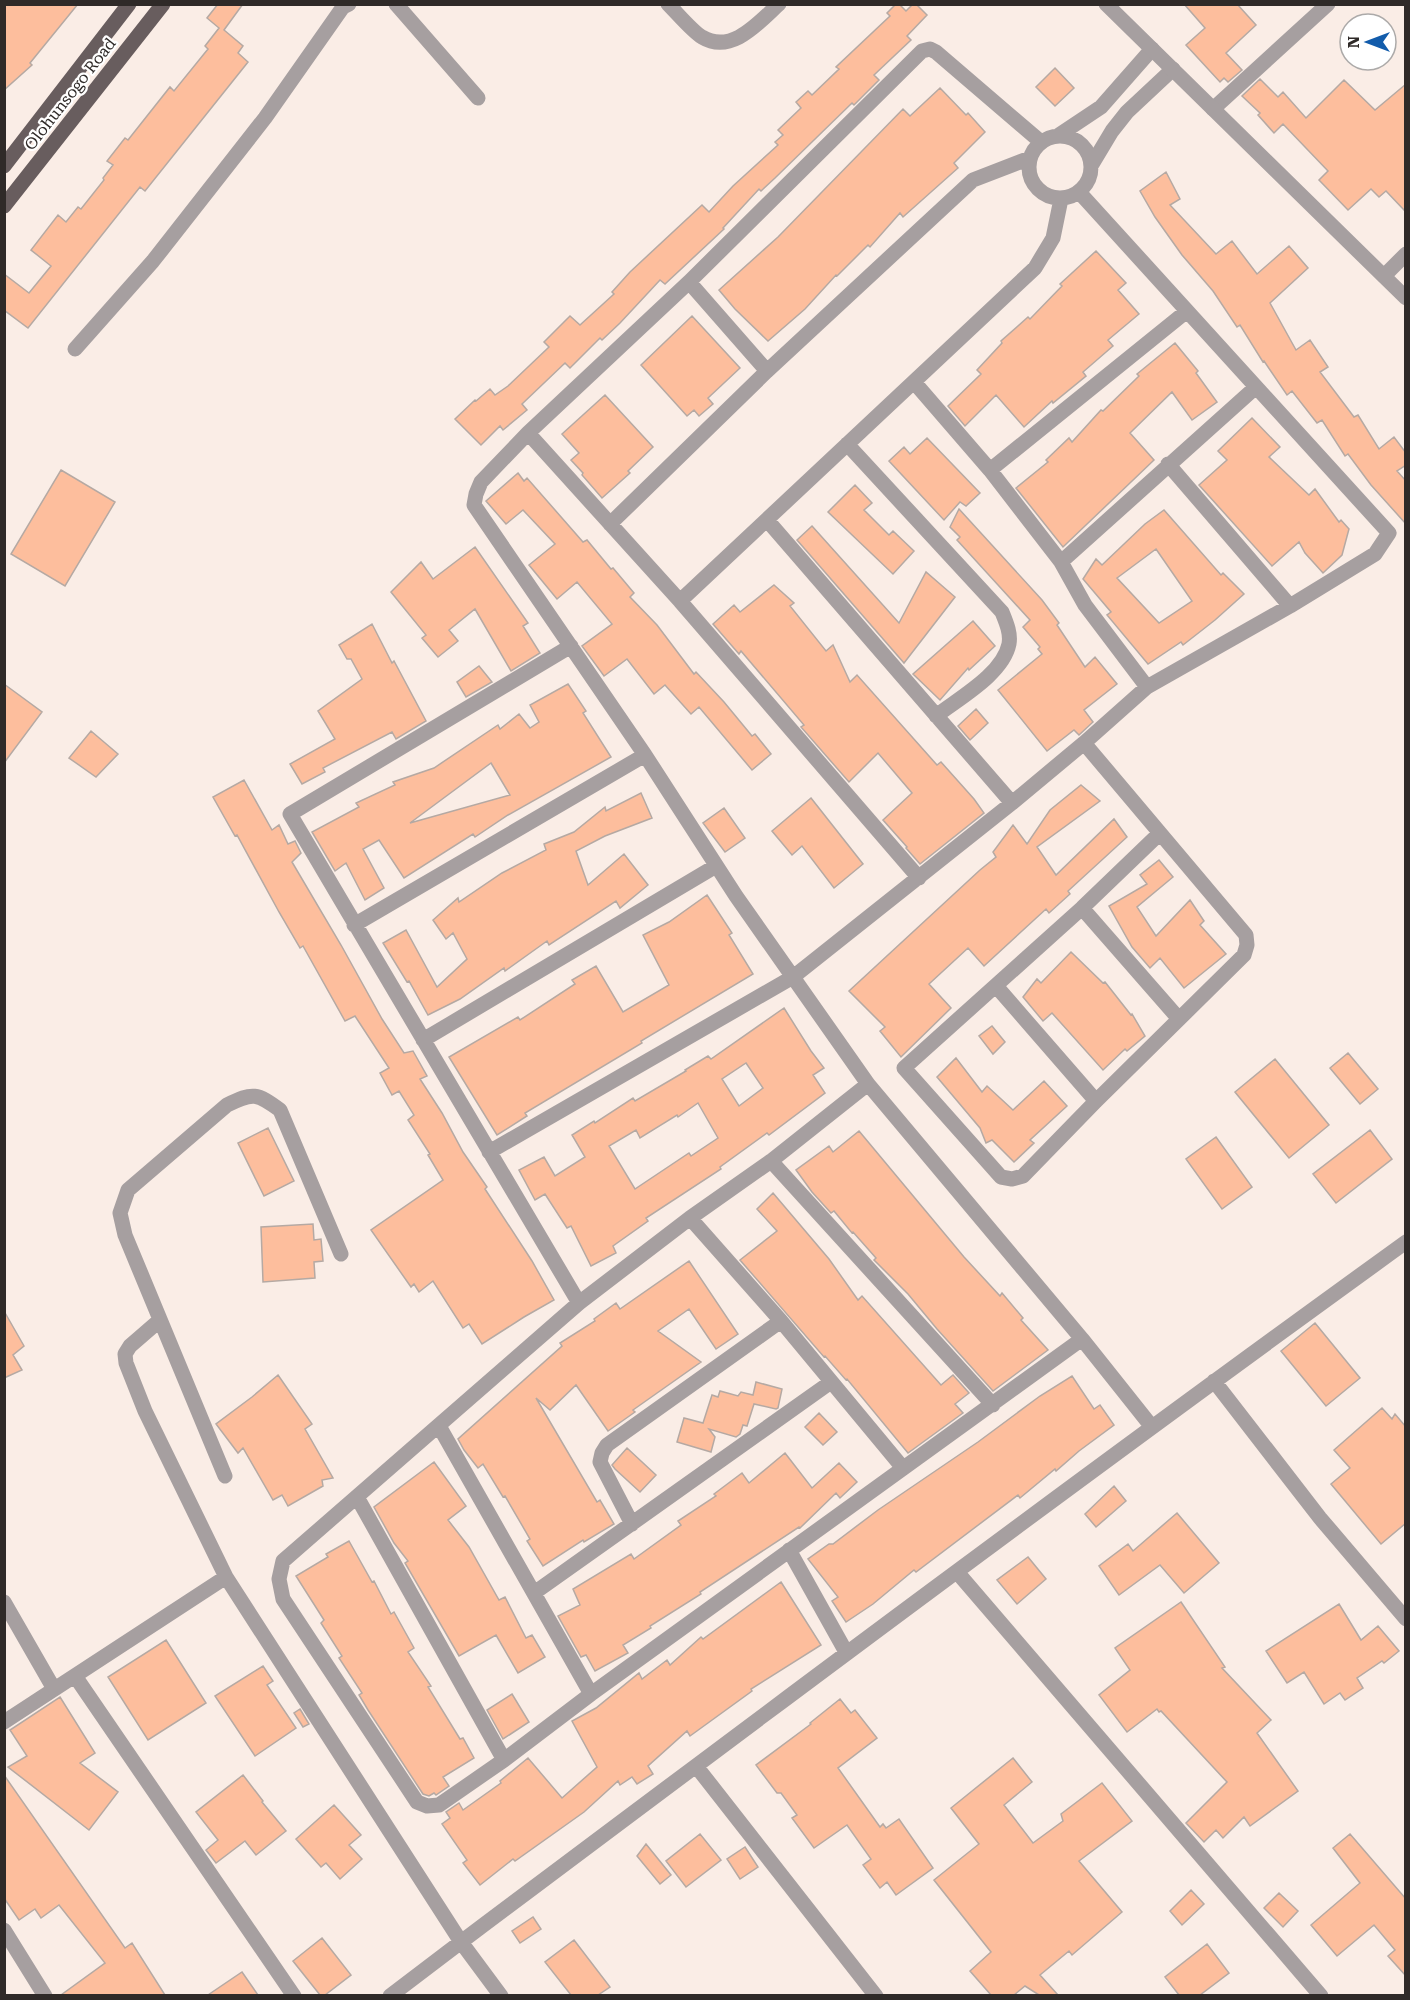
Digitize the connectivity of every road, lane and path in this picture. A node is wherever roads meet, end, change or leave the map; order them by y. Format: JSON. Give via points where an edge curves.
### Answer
{"nodes":[{"id":1,"x":129,"y":4,"type":"edge"},
{"id":2,"x":163,"y":4,"type":"edge"},
{"id":3,"x":349,"y":4,"type":"edge"},
{"id":4,"x":396,"y":4,"type":"edge"},
{"id":5,"x":668,"y":4,"type":"edge"},
{"id":6,"x":779,"y":4,"type":"edge"},
{"id":7,"x":1106,"y":4,"type":"edge"},
{"id":8,"x":1328,"y":4,"type":"edge"},
{"id":9,"x":1152,"y":49,"type":"junction"},
{"id":10,"x":1173,"y":69,"type":"junction"},
{"id":11,"x":478,"y":98,"type":"dead end"},
{"id":12,"x":1213,"y":109,"type":"junction"},
{"id":13,"x":1059,"y":135,"type":"junction"},
{"id":14,"x":1041,"y":142,"type":"junction"},
{"id":15,"x":1030,"y":158,"type":"junction"},
{"id":16,"x":4,"y":166,"type":"edge"},
{"id":17,"x":1091,"y":166,"type":"junction"},
{"id":18,"x":1079,"y":192,"type":"junction"},
{"id":19,"x":1061,"y":199,"type":"junction"},
{"id":20,"x":4,"y":206,"type":"edge"},
{"id":21,"x":1406,"y":254,"type":"edge"},
{"id":22,"x":1384,"y":276,"type":"junction"},
{"id":23,"x":689,"y":282,"type":"junction"},
{"id":24,"x":1406,"y":298,"type":"edge"},
{"id":25,"x":1187,"y":312,"type":"junction"},
{"id":26,"x":75,"y":349,"type":"dead end"},
{"id":27,"x":767,"y":371,"type":"junction"},
{"id":28,"x":914,"y":382,"type":"junction"},
{"id":29,"x":1256,"y":387,"type":"junction"},
{"id":30,"x":528,"y":433,"type":"junction"},
{"id":31,"x":848,"y":444,"type":"junction"},
{"id":32,"x":1168,"y":464,"type":"junction"},
{"id":33,"x":990,"y":470,"type":"junction"},
{"id":34,"x":767,"y":520,"type":"junction"},
{"id":35,"x":610,"y":524,"type":"junction"},
{"id":36,"x":1061,"y":561,"type":"junction"},
{"id":37,"x":680,"y":601,"type":"junction"},
{"id":38,"x":1290,"y":606,"type":"junction"},
{"id":39,"x":571,"y":646,"type":"junction"},
{"id":40,"x":1147,"y":687,"type":"junction"},
{"id":41,"x":936,"y":716,"type":"junction"},
{"id":42,"x":1084,"y":743,"type":"junction"},
{"id":43,"x":645,"y":755,"type":"junction"},
{"id":44,"x":1012,"y":803,"type":"junction"},
{"id":45,"x":1159,"y":834,"type":"junction"},
{"id":46,"x":716,"y":866,"type":"junction"},
{"id":47,"x":919,"y":878,"type":"junction"},
{"id":48,"x":1082,"y":908,"type":"junction"},
{"id":49,"x":354,"y":925,"type":"junction"},
{"id":50,"x":793,"y":977,"type":"junction"},
{"id":51,"x":996,"y":986,"type":"junction"},
{"id":52,"x":1179,"y":1018,"type":"junction"},
{"id":53,"x":423,"y":1040,"type":"junction"},
{"id":54,"x":868,"y":1084,"type":"junction"},
{"id":55,"x":1096,"y":1101,"type":"junction"},
{"id":56,"x":489,"y":1152,"type":"junction"},
{"id":57,"x":771,"y":1161,"type":"junction"},
{"id":58,"x":690,"y":1218,"type":"junction"},
{"id":59,"x":1406,"y":1242,"type":"edge"},
{"id":60,"x":341,"y":1254,"type":"dead end"},
{"id":61,"x":579,"y":1303,"type":"junction"},
{"id":62,"x":160,"y":1320,"type":"junction"},
{"id":63,"x":781,"y":1321,"type":"junction"},
{"id":64,"x":1082,"y":1339,"type":"junction"},
{"id":65,"x":1214,"y":1381,"type":"junction"},
{"id":66,"x":831,"y":1382,"type":"junction"},
{"id":67,"x":993,"y":1405,"type":"junction"},
{"id":68,"x":439,"y":1426,"type":"junction"},
{"id":69,"x":1152,"y":1427,"type":"junction"},
{"id":70,"x":903,"y":1468,"type":"junction"},
{"id":71,"x":225,"y":1476,"type":"dead end"},
{"id":72,"x":357,"y":1497,"type":"junction"},
{"id":73,"x":632,"y":1524,"type":"junction"},
{"id":74,"x":789,"y":1550,"type":"junction"},
{"id":75,"x":957,"y":1572,"type":"junction"},
{"id":76,"x":226,"y":1577,"type":"junction"},
{"id":77,"x":534,"y":1593,"type":"junction"},
{"id":78,"x":4,"y":1602,"type":"edge"},
{"id":79,"x":1406,"y":1619,"type":"edge"},
{"id":80,"x":846,"y":1652,"type":"junction"},
{"id":81,"x":75,"y":1676,"type":"junction"},
{"id":82,"x":54,"y":1689,"type":"junction"},
{"id":83,"x":591,"y":1694,"type":"junction"},
{"id":84,"x":4,"y":1722,"type":"edge"},
{"id":85,"x":504,"y":1760,"type":"junction"},
{"id":86,"x":696,"y":1766,"type":"junction"},
{"id":87,"x":4,"y":1930,"type":"edge"},
{"id":88,"x":461,"y":1942,"type":"junction"},
{"id":89,"x":45,"y":1995,"type":"edge"},
{"id":90,"x":294,"y":1995,"type":"edge"},
{"id":91,"x":390,"y":1995,"type":"edge"},
{"id":92,"x":501,"y":1995,"type":"edge"},
{"id":93,"x":876,"y":1995,"type":"edge"},
{"id":94,"x":1321,"y":1995,"type":"edge"}],
"edges":[{"from":1,"to":16,"type":"main road","name":"Olohunsogo Road"},
{"from":2,"to":20,"type":"main road","name":"Olohunsogo Road"},
{"from":3,"to":26,"type":"street","via":[[153,261]]},
{"from":4,"to":11,"type":"street"},
{"from":5,"to":6,"type":"street","via":[[703,38],[721,42],[742,37]]},
{"from":7,"to":9,"type":"street"},
{"from":8,"to":12,"type":"street"},
{"from":9,"to":10,"type":"street"},
{"from":9,"to":13,"type":"street","via":[[1101,107]]},
{"from":10,"to":12,"type":"street"},
{"from":10,"to":17,"type":"street","via":[[1127,112]]},
{"from":12,"to":22,"type":"street"},
{"from":13,"to":14,"type":"street"},
{"from":13,"to":17,"type":"street","via":[[1075,139],[1087,150]]},
{"from":14,"to":15,"type":"street"},
{"from":14,"to":23,"type":"street","via":[[936,52],[922,51]]},
{"from":15,"to":19,"type":"street","via":[[1030,178],[1042,193]]},
{"from":15,"to":27,"type":"street","via":[[973,180]]},
{"from":17,"to":18,"type":"street","via":[[1088,181]]},
{"from":18,"to":19,"type":"street"},
{"from":18,"to":25,"type":"street"},
{"from":19,"to":28,"type":"street","via":[[1053,238],[1035,268]]},
{"from":21,"to":22,"type":"street"},
{"from":22,"to":24,"type":"street"},
{"from":23,"to":27,"type":"street"},
{"from":23,"to":30,"type":"street"},
{"from":25,"to":29,"type":"street"},
{"from":25,"to":33,"type":"street"},
{"from":27,"to":35,"type":"street"},
{"from":28,"to":31,"type":"street"},
{"from":28,"to":33,"type":"street"},
{"from":29,"to":32,"type":"street"},
{"from":29,"to":38,"type":"street","via":[[1389,533],[1375,554]]},
{"from":30,"to":35,"type":"street"},
{"from":30,"to":39,"type":"street","via":[[481,482],[474,505]]},
{"from":31,"to":34,"type":"street"},
{"from":31,"to":41,"type":"street","via":[[1002,612],[1009,629],[1009,643],[995,671]]},
{"from":32,"to":36,"type":"street"},
{"from":32,"to":38,"type":"street"},
{"from":33,"to":36,"type":"street"},
{"from":34,"to":37,"type":"street"},
{"from":34,"to":41,"type":"street"},
{"from":35,"to":37,"type":"street"},
{"from":36,"to":40,"type":"street","via":[[1085,605]]},
{"from":37,"to":47,"type":"street"},
{"from":38,"to":40,"type":"street"},
{"from":39,"to":43,"type":"street"},
{"from":39,"to":49,"type":"street","via":[[290,814]]},
{"from":40,"to":42,"type":"street"},
{"from":41,"to":44,"type":"street"},
{"from":42,"to":44,"type":"street"},
{"from":42,"to":45,"type":"street"},
{"from":43,"to":46,"type":"street"},
{"from":43,"to":49,"type":"street"},
{"from":44,"to":47,"type":"street"},
{"from":45,"to":48,"type":"street"},
{"from":45,"to":52,"type":"street","via":[[1246,935],[1244,955]]},
{"from":46,"to":50,"type":"street"},
{"from":46,"to":53,"type":"street"},
{"from":47,"to":50,"type":"street"},
{"from":48,"to":51,"type":"street"},
{"from":48,"to":52,"type":"street"},
{"from":49,"to":53,"type":"street"},
{"from":50,"to":54,"type":"street"},
{"from":50,"to":56,"type":"street"},
{"from":51,"to":55,"type":"street"},
{"from":51,"to":55,"type":"street","via":[[904,1068],[1000,1177],[1023,1176]]},
{"from":52,"to":55,"type":"street"},
{"from":53,"to":56,"type":"street"},
{"from":54,"to":57,"type":"street"},
{"from":54,"to":64,"type":"street"},
{"from":56,"to":61,"type":"street"},
{"from":57,"to":58,"type":"street"},
{"from":57,"to":67,"type":"street"},
{"from":58,"to":61,"type":"street"},
{"from":58,"to":63,"type":"street"},
{"from":59,"to":65,"type":"street"},
{"from":60,"to":62,"type":"street","via":[[280,1110],[262,1096],[244,1097],[227,1105],[128,1190],[120,1213],[125,1235]]},
{"from":61,"to":68,"type":"street"},
{"from":62,"to":71,"type":"street"},
{"from":62,"to":76,"type":"street","via":[[130,1346],[125,1354],[126,1363],[145,1411]]},
{"from":63,"to":66,"type":"street"},
{"from":63,"to":73,"type":"street","via":[[607,1445],[600,1462]]},
{"from":64,"to":67,"type":"street"},
{"from":64,"to":69,"type":"street"},
{"from":65,"to":69,"type":"street"},
{"from":65,"to":79,"type":"street","via":[[1320,1518]]},
{"from":66,"to":70,"type":"street"},
{"from":66,"to":73,"type":"street"},
{"from":67,"to":70,"type":"street"},
{"from":68,"to":72,"type":"street"},
{"from":68,"to":77,"type":"street"},
{"from":69,"to":75,"type":"street"},
{"from":70,"to":74,"type":"street"},
{"from":72,"to":85,"type":"street"},
{"from":72,"to":85,"type":"street","via":[[283,1561],[279,1580],[283,1599],[417,1802],[439,1805]]},
{"from":73,"to":77,"type":"street"},
{"from":74,"to":80,"type":"street"},
{"from":74,"to":83,"type":"street"},
{"from":75,"to":80,"type":"street"},
{"from":75,"to":94,"type":"street"},
{"from":76,"to":81,"type":"street"},
{"from":76,"to":88,"type":"street"},
{"from":77,"to":83,"type":"street"},
{"from":78,"to":82,"type":"street"},
{"from":80,"to":86,"type":"street"},
{"from":81,"to":82,"type":"street"},
{"from":81,"to":90,"type":"street"},
{"from":82,"to":84,"type":"street"},
{"from":83,"to":85,"type":"street"},
{"from":86,"to":88,"type":"street"},
{"from":86,"to":93,"type":"street"},
{"from":87,"to":89,"type":"street"},
{"from":88,"to":91,"type":"street"},
{"from":88,"to":92,"type":"street"}]}
